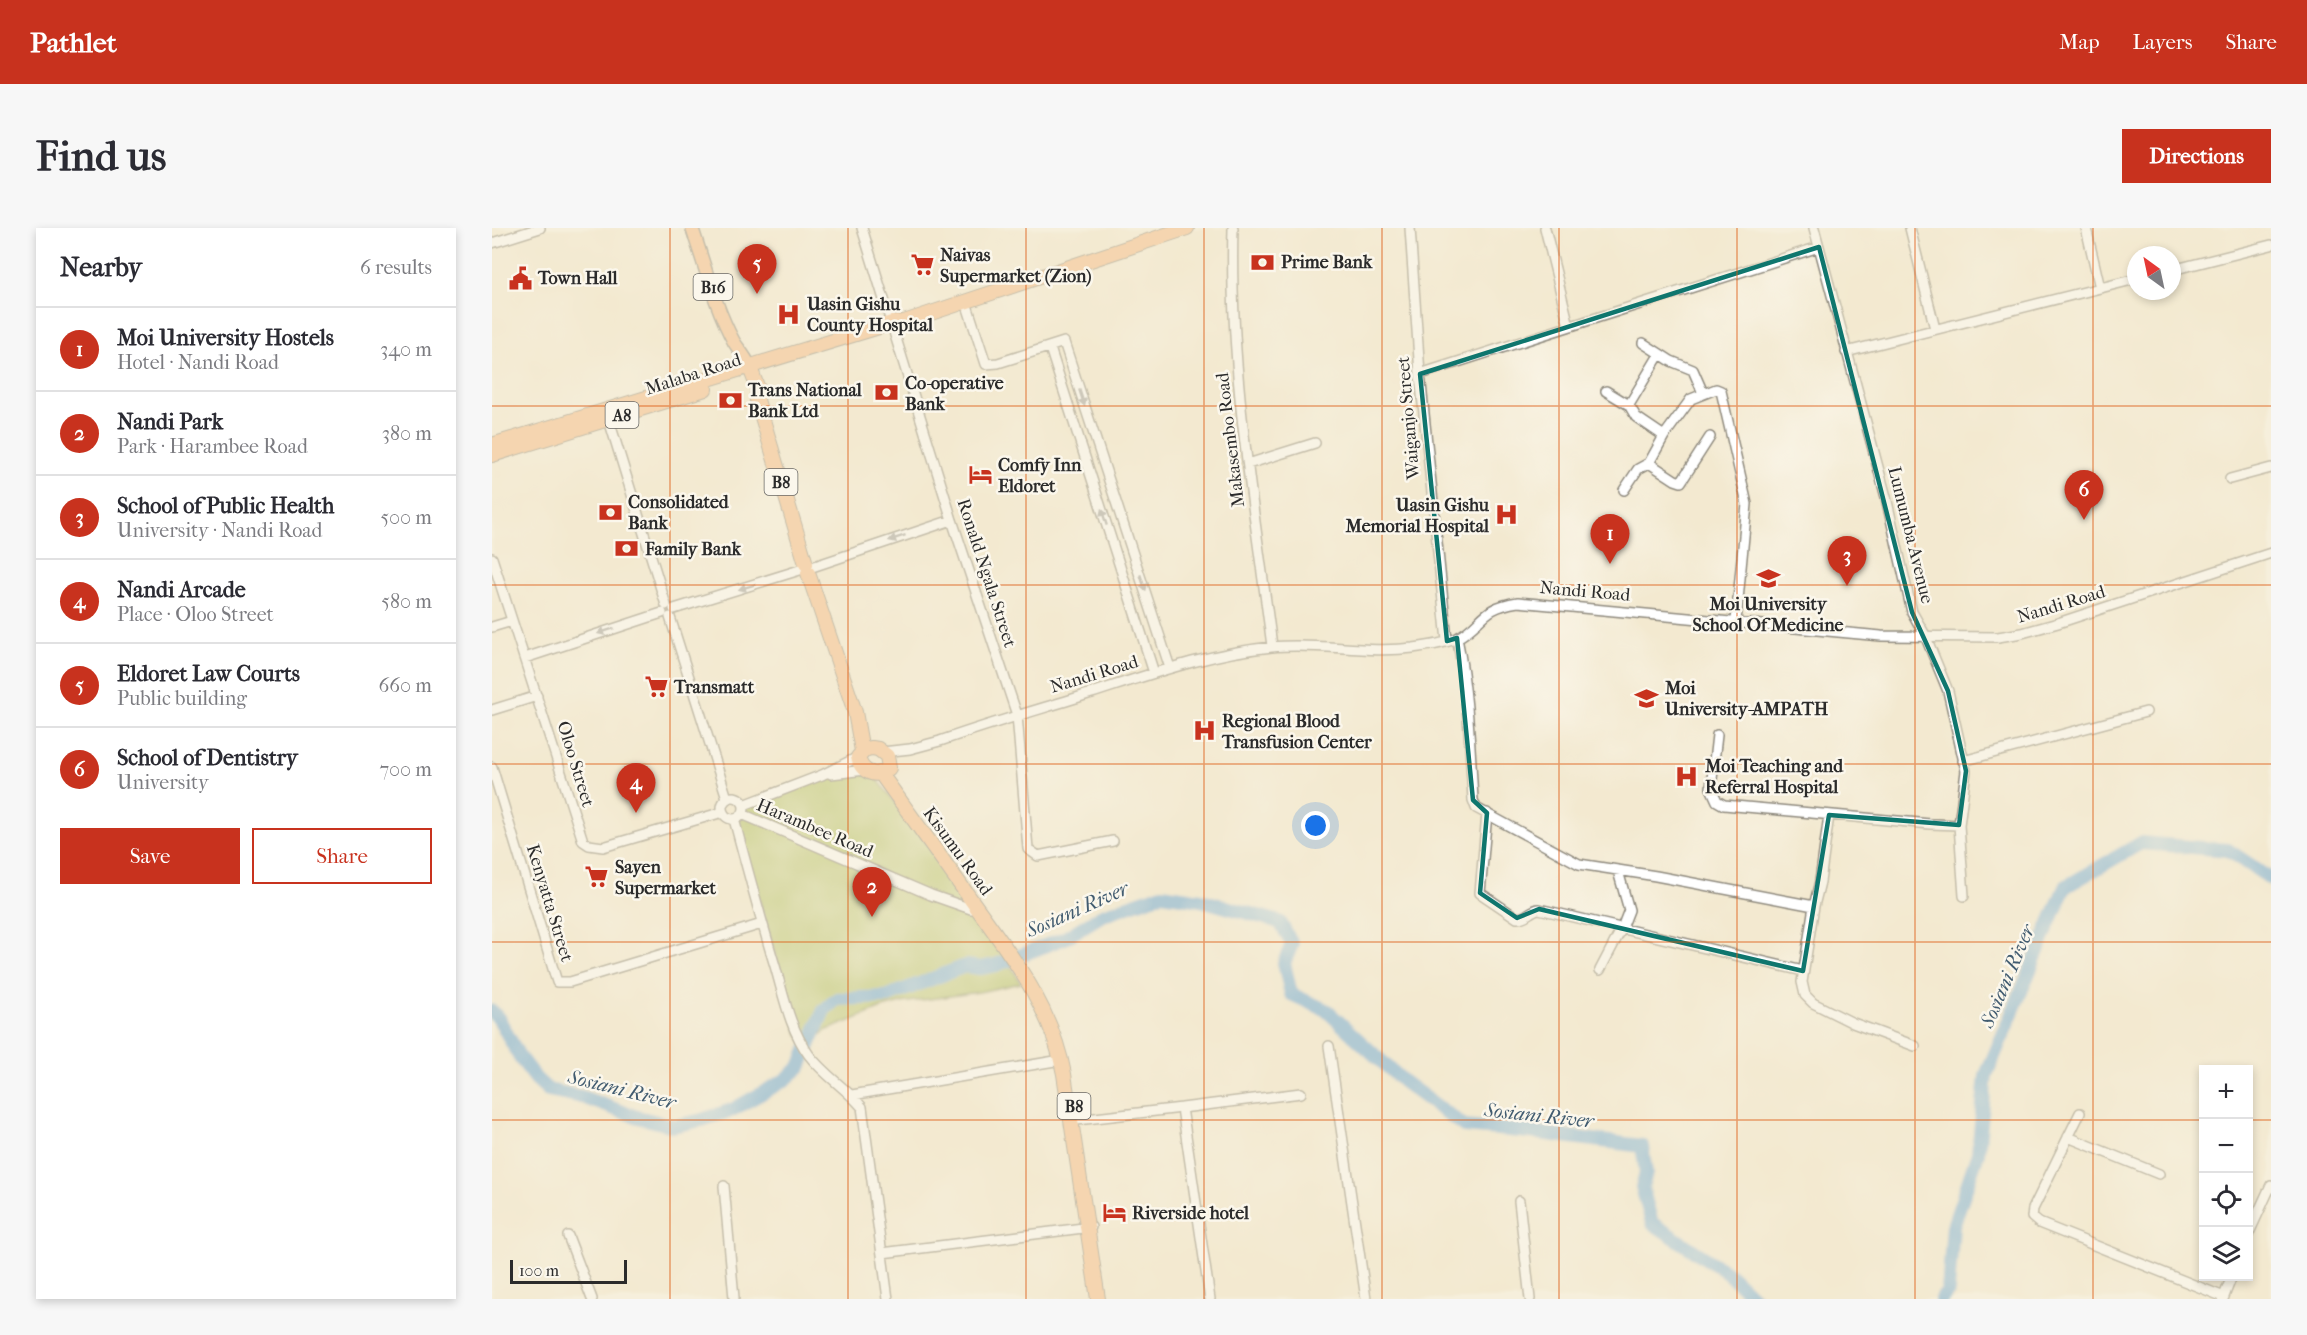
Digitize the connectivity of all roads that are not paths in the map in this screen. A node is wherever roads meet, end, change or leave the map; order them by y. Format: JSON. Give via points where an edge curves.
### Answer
{"nodes":[{"id":1,"x":540,"y":228,"type":"edge"},
{"id":2,"x":692,"y":228,"type":"edge"},
{"id":3,"x":862,"y":228,"type":"edge"},
{"id":4,"x":1187,"y":228,"type":"edge"},
{"id":5,"x":1233,"y":228,"type":"edge"},
{"id":6,"x":1410,"y":228,"type":"edge"},
{"id":7,"x":1545,"y":228,"type":"edge"},
{"id":8,"x":1814,"y":228,"type":"edge"},
{"id":9,"x":1910,"y":228,"type":"edge"},
{"id":10,"x":2086,"y":228,"type":"edge"},
{"id":11,"x":492,"y":243,"type":"edge"},
{"id":12,"x":2271,"y":244,"type":"edge"},
{"id":13,"x":1819,"y":248,"type":"junction"},
{"id":14,"x":2181,"y":268,"type":"edge"},
{"id":15,"x":2127,"y":281,"type":"edge"},
{"id":16,"x":2100,"y":288,"type":"junction"},
{"id":17,"x":966,"y":302,"type":"junction"},
{"id":18,"x":897,"y":324,"type":"junction"},
{"id":19,"x":1569,"y":326,"type":"junction"},
{"id":20,"x":1935,"y":329,"type":"junction"},
{"id":21,"x":1643,"y":343,"type":"dead end"},
{"id":22,"x":1050,"y":348,"type":"junction"},
{"id":23,"x":1846,"y":352,"type":"junction"},
{"id":24,"x":1659,"y":355,"type":"junction"},
{"id":25,"x":746,"y":371,"type":"junction"},
{"id":26,"x":1420,"y":374,"type":"junction"},
{"id":27,"x":1606,"y":391,"type":"dead end"},
{"id":28,"x":1703,"y":393,"type":"junction"},
{"id":29,"x":1629,"y":405,"type":"junction"},
{"id":30,"x":609,"y":420,"type":"junction"},
{"id":31,"x":1664,"y":436,"type":"junction"},
{"id":32,"x":1710,"y":437,"type":"dead end"},
{"id":33,"x":1315,"y":443,"type":"dead end"},
{"id":34,"x":492,"y":445,"type":"edge"},
{"id":35,"x":492,"y":456,"type":"edge"},
{"id":36,"x":1649,"y":463,"type":"junction"},
{"id":37,"x":1248,"y":464,"type":"junction"},
{"id":38,"x":2271,"y":468,"type":"edge"},
{"id":39,"x":2230,"y":479,"type":"dead end"},
{"id":40,"x":1624,"y":490,"type":"dead end"},
{"id":41,"x":952,"y":520,"type":"junction"},
{"id":42,"x":2271,"y":553,"type":"edge"},
{"id":43,"x":492,"y":558,"type":"edge"},
{"id":44,"x":807,"y":568,"type":"junction"},
{"id":45,"x":668,"y":611,"type":"junction"},
{"id":46,"x":512,"y":621,"type":"junction"},
{"id":47,"x":1736,"y":621,"type":"junction"},
{"id":48,"x":492,"y":627,"type":"edge"},
{"id":49,"x":1926,"y":635,"type":"junction"},
{"id":50,"x":1457,"y":638,"type":"junction"},
{"id":51,"x":1447,"y":641,"type":"junction"},
{"id":52,"x":1272,"y":646,"type":"junction"},
{"id":53,"x":525,"y":658,"type":"junction"},
{"id":54,"x":1170,"y":668,"type":"junction"},
{"id":55,"x":1154,"y":673,"type":"junction"},
{"id":56,"x":537,"y":696,"type":"junction"},
{"id":57,"x":492,"y":710,"type":"edge"},
{"id":58,"x":2146,"y":712,"type":"dead end"},
{"id":59,"x":1017,"y":715,"type":"junction"},
{"id":60,"x":1717,"y":735,"type":"dead end"},
{"id":61,"x":876,"y":759,"type":"junction"},
{"id":62,"x":1963,"y":761,"type":"junction"},
{"id":63,"x":492,"y":767,"type":"edge"},
{"id":64,"x":865,"y":770,"type":"joint"},
{"id":65,"x":822,"y":775,"type":"junction"},
{"id":66,"x":727,"y":798,"type":"junction"},
{"id":67,"x":723,"y":812,"type":"junction"},
{"id":68,"x":740,"y":813,"type":"junction"},
{"id":69,"x":1487,"y":813,"type":"junction"},
{"id":70,"x":1829,"y":815,"type":"junction"},
{"id":71,"x":1959,"y":825,"type":"junction"},
{"id":72,"x":1113,"y":841,"type":"dead end"},
{"id":73,"x":1618,"y":871,"type":"junction"},
{"id":74,"x":1964,"y":896,"type":"dead end"},
{"id":75,"x":1814,"y":906,"type":"junction"},
{"id":76,"x":976,"y":907,"type":"junction"},
{"id":77,"x":762,"y":924,"type":"junction"},
{"id":78,"x":1622,"y":928,"type":"junction"},
{"id":79,"x":1008,"y":947,"type":"junction"},
{"id":80,"x":1023,"y":968,"type":"junction"},
{"id":81,"x":1600,"y":970,"type":"dead end"},
{"id":82,"x":1803,"y":971,"type":"junction"},
{"id":83,"x":1329,"y":1046,"type":"dead end"},
{"id":84,"x":1915,"y":1046,"type":"dead end"},
{"id":85,"x":1061,"y":1060,"type":"junction"},
{"id":86,"x":1301,"y":1093,"type":"dead end"},
{"id":87,"x":852,"y":1095,"type":"junction"},
{"id":88,"x":1182,"y":1108,"type":"junction"},
{"id":89,"x":2080,"y":1113,"type":"dead end"},
{"id":90,"x":1077,"y":1120,"type":"junction"},
{"id":91,"x":2068,"y":1137,"type":"junction"},
{"id":92,"x":2159,"y":1174,"type":"dead end"},
{"id":93,"x":2271,"y":1185,"type":"edge"},
{"id":94,"x":724,"y":1186,"type":"dead end"},
{"id":95,"x":1520,"y":1201,"type":"dead end"},
{"id":96,"x":1089,"y":1227,"type":"junction"},
{"id":97,"x":2252,"y":1227,"type":"edge"},
{"id":98,"x":568,"y":1236,"type":"dead end"},
{"id":99,"x":882,"y":1253,"type":"junction"},
{"id":100,"x":2230,"y":1281,"type":"edge"},
{"id":101,"x":2224,"y":1298,"type":"edge"},
{"id":102,"x":592,"y":1299,"type":"edge"},
{"id":103,"x":732,"y":1299,"type":"edge"},
{"id":104,"x":888,"y":1299,"type":"edge"},
{"id":105,"x":1098,"y":1299,"type":"edge"},
{"id":106,"x":1210,"y":1299,"type":"edge"},
{"id":107,"x":1366,"y":1299,"type":"edge"},
{"id":108,"x":1530,"y":1299,"type":"edge"}],
"edges":[{"from":1,"to":11,"type":"street"},
{"from":2,"to":25,"type":"main road","number":"B16","via":[[735,344],[735,354]]},
{"from":3,"to":18,"type":"street","name":"Ronald Ngala Street"},
{"from":4,"to":17,"type":"highway","name":"Malaba Road","number":"A8"},
{"from":5,"to":37,"type":"street","name":"Makasembo Road","via":[[1233,314]]},
{"from":6,"to":26,"type":"street","name":"Waiganjo Street"},
{"from":7,"to":19,"type":"street"},
{"from":8,"to":13,"type":"street","name":"Lumumba Avenue"},
{"from":9,"to":20,"type":"street"},
{"from":10,"to":16,"type":"street"},
{"from":12,"to":14,"type":"street"},
{"from":13,"to":19,"type":"street"},
{"from":13,"to":23,"type":"street","name":"Lumumba Avenue"},
{"from":15,"to":16,"type":"street"},
{"from":16,"to":20,"type":"street"},
{"from":17,"to":18,"type":"highway","name":"Malaba Road","number":"A8"},
{"from":17,"to":22,"type":"street","via":[[986,364]]},
{"from":18,"to":25,"type":"highway","name":"Malaba Road","number":"A8"},
{"from":18,"to":41,"type":"street","name":"Ronald Ngala Street"},
{"from":19,"to":26,"type":"street"},
{"from":20,"to":23,"type":"street"},
{"from":21,"to":24,"type":"street"},
{"from":22,"to":54,"type":"street","one_way":true,"via":[[1064,342]]},
{"from":55,"to":22,"type":"street","one_way":true},
{"from":23,"to":49,"type":"street","name":"Lumumba Avenue","via":[[1886,497],[1912,612]]},
{"from":24,"to":28,"type":"street","via":[[1693,370]]},
{"from":24,"to":29,"type":"street"},
{"from":25,"to":30,"type":"highway","name":"Malaba Road","number":"A8"},
{"from":25,"to":34,"type":"highway","number":"A8"},
{"from":25,"to":44,"type":"highway","number":"B8","via":[[758,389],[757,400]]},
{"from":26,"to":51,"type":"street","name":"Waiganjo Street"},
{"from":27,"to":29,"type":"street"},
{"from":28,"to":31,"type":"street","via":[[1691,399]]},
{"from":28,"to":47,"type":"street","via":[[1721,391],[1748,504]]},
{"from":29,"to":31,"type":"street","via":[[1636,417]]},
{"from":30,"to":35,"type":"highway","name":"Malaba Road","number":"A8"},
{"from":30,"to":45,"type":"street"},
{"from":31,"to":36,"type":"street"},
{"from":32,"to":36,"type":"street","via":[[1681,482]]},
{"from":33,"to":37,"type":"street"},
{"from":36,"to":40,"type":"street","via":[[1638,469]]},
{"from":37,"to":52,"type":"street","name":"Makasembo Road"},
{"from":38,"to":39,"type":"street"},
{"from":41,"to":44,"type":"street","one_way":true},
{"from":41,"to":59,"type":"street","name":"Ronald Ngala Street"},
{"from":42,"to":49,"type":"street","name":"Nandi Road","via":[[2022,633],[1998,637]]},
{"from":43,"to":46,"type":"street","name":"Oloo Street"},
{"from":44,"to":45,"type":"street","one_way":true},
{"from":44,"to":61,"type":"highway","number":"B8","via":[[855,712]]},
{"from":45,"to":53,"type":"street","one_way":true},
{"from":45,"to":66,"type":"street"},
{"from":46,"to":48,"type":"street"},
{"from":46,"to":53,"type":"street","name":"Oloo Street"},
{"from":47,"to":49,"type":"street","name":"Nandi Road","via":[[1881,636]]},
{"from":47,"to":50,"type":"street","name":"Nandi Road","via":[[1518,602],[1492,609]]},
{"from":49,"to":62,"type":"street","name":"Lumumba Avenue","via":[[1948,691]]},
{"from":50,"to":51,"type":"street","name":"Nandi Road"},
{"from":50,"to":69,"type":"street","via":[[1473,800],[1476,808]]},
{"from":51,"to":52,"type":"street","name":"Nandi Road","via":[[1380,649]]},
{"from":52,"to":54,"type":"street","name":"Nandi Road"},
{"from":53,"to":56,"type":"street","name":"Oloo Street"},
{"from":54,"to":55,"type":"street","name":"Nandi Road"},
{"from":55,"to":59,"type":"street","name":"Nandi Road"},
{"from":56,"to":57,"type":"street"},
{"from":56,"to":67,"type":"street","name":"Oloo Street","via":[[580,836],[589,846],[603,847]]},
{"from":58,"to":62,"type":"street"},
{"from":59,"to":61,"type":"street","name":"Nandi Road"},
{"from":59,"to":72,"type":"street","name":"Ronald Ngala Street","via":[[1031,852],[1038,856]]},
{"from":60,"to":70,"type":"street","via":[[1711,788],[1717,801],[1724,805]]},
{"from":61,"to":64,"type":"highway","via":[[875,775]]},
{"from":61,"to":65,"type":"street","name":"Nandi Road"},
{"from":61,"to":76,"type":"highway","name":"Kisumu Road","number":"B8"},
{"from":61,"to":79,"type":"highway","number":"B8","via":[[971,886]]},
{"from":62,"to":71,"type":"street","name":"Lumumba Avenue","via":[[1965,778]]},
{"from":63,"to":77,"type":"street","name":"Kenyatta Street","via":[[557,982],[570,982]]},
{"from":64,"to":65,"type":"street","name":"Nandi Road"},
{"from":65,"to":68,"type":"street","name":"Nandi Road"},
{"from":66,"to":67,"type":"street","via":[[722,803]]},
{"from":66,"to":68,"type":"street","via":[[737,797]]},
{"from":67,"to":68,"type":"street","via":[[727,818]]},
{"from":68,"to":76,"type":"street","name":"Harambee Road","via":[[931,895],[971,909]]},
{"from":68,"to":77,"type":"street"},
{"from":69,"to":73,"type":"street","via":[[1574,862]]},
{"from":69,"to":78,"type":"street","via":[[1479,888],[1485,898],[1517,918],[1539,909]]},
{"from":70,"to":71,"type":"street"},
{"from":70,"to":75,"type":"street"},
{"from":71,"to":74,"type":"street","name":"Lumumba Avenue"},
{"from":73,"to":75,"type":"street"},
{"from":73,"to":78,"type":"street","via":[[1629,910]]},
{"from":75,"to":82,"type":"street"},
{"from":76,"to":79,"type":"highway","name":"Kisumu Road","number":"B8"},
{"from":77,"to":87,"type":"street","via":[[797,1035],[811,1057]]},
{"from":78,"to":81,"type":"street"},
{"from":78,"to":82,"type":"street"},
{"from":79,"to":80,"type":"highway","number":"B8"},
{"from":80,"to":85,"type":"highway","number":"B8","via":[[1044,1010]]},
{"from":80,"to":90,"type":"highway","number":"B8","via":[[1045,1003],[1063,1048]]},
{"from":82,"to":84,"type":"street","via":[[1802,990],[1813,1003]]},
{"from":83,"to":107,"type":"street"},
{"from":85,"to":87,"type":"street"},
{"from":85,"to":96,"type":"highway","number":"B8"},
{"from":86,"to":88,"type":"street"},
{"from":87,"to":99,"type":"street","via":[[862,1107]]},
{"from":88,"to":90,"type":"street"},
{"from":88,"to":106,"type":"street"},
{"from":89,"to":91,"type":"street"},
{"from":90,"to":96,"type":"highway","number":"B8"},
{"from":91,"to":92,"type":"street"},
{"from":91,"to":101,"type":"street","via":[[2032,1217]]},
{"from":93,"to":97,"type":"street"},
{"from":94,"to":103,"type":"street"},
{"from":95,"to":108,"type":"street"},
{"from":96,"to":99,"type":"street"},
{"from":96,"to":105,"type":"highway","number":"B8"},
{"from":98,"to":102,"type":"street"},
{"from":99,"to":104,"type":"street"},
{"from":100,"to":101,"type":"street"}]}
